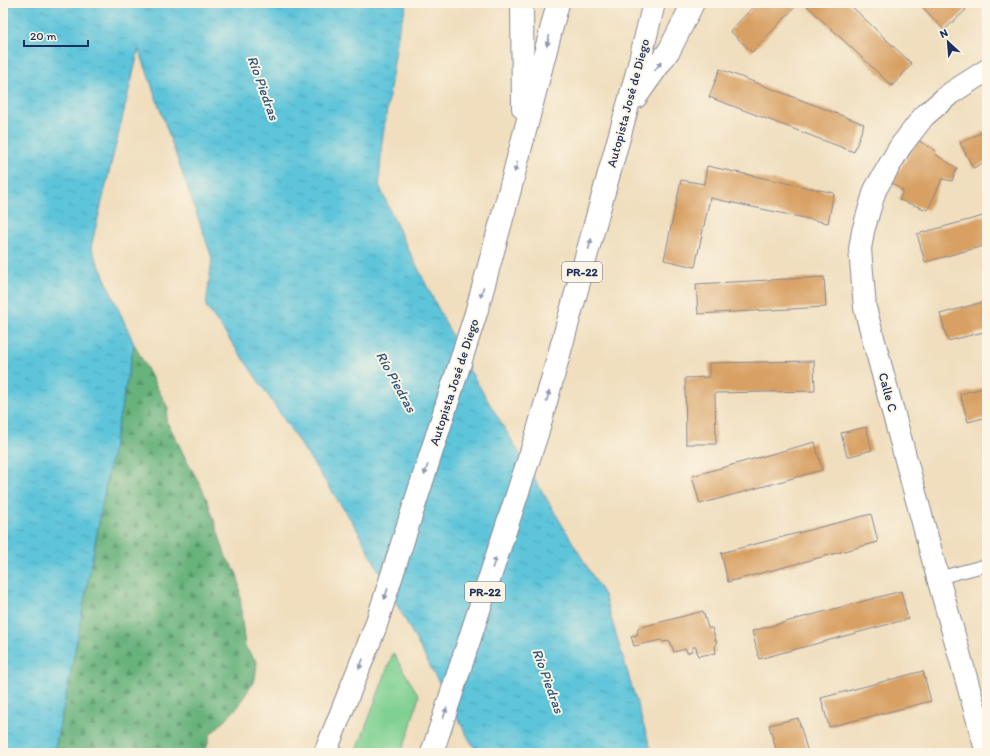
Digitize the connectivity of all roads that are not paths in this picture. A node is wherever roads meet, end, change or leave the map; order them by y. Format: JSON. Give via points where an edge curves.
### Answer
{"nodes":[{"id":1,"x":522,"y":3,"type":"edge"},
{"id":2,"x":558,"y":3,"type":"edge"},
{"id":3,"x":654,"y":3,"type":"edge"},
{"id":4,"x":693,"y":3,"type":"edge"},
{"id":5,"x":987,"y":70,"type":"edge"},
{"id":6,"x":627,"y":109,"type":"junction"},
{"id":7,"x":524,"y":137,"type":"junction"},
{"id":8,"x":987,"y":565,"type":"edge"},
{"id":9,"x":938,"y":578,"type":"junction"},
{"id":10,"x":432,"y":752,"type":"edge"},
{"id":11,"x":325,"y":753,"type":"edge"},
{"id":12,"x":987,"y":753,"type":"edge"}],
"edges":[{"from":1,"to":7,"type":"main road"},
{"from":2,"to":7,"type":"main road","name":"Autopista José de Diego","one_way":true},
{"from":3,"to":6,"type":"main road","name":"Autopista José de Diego","number":"PR-22"},
{"from":6,"to":4,"type":"main road","one_way":true,"via":[[670,49]]},
{"from":5,"to":9,"type":"main road","name":"Calle C","via":[[924,116],[900,147],[875,190],[860,249],[865,308]]},
{"from":10,"to":6,"type":"main road","name":"Autopista José de Diego","number":"PR-22","one_way":true,"via":[[537,434]]},
{"from":7,"to":11,"type":"main road","name":"Autopista José de Diego","one_way":true,"via":[[476,313],[375,628]]},
{"from":8,"to":9,"type":"lane"},
{"from":9,"to":12,"type":"main road","name":"Calle C"}]}
